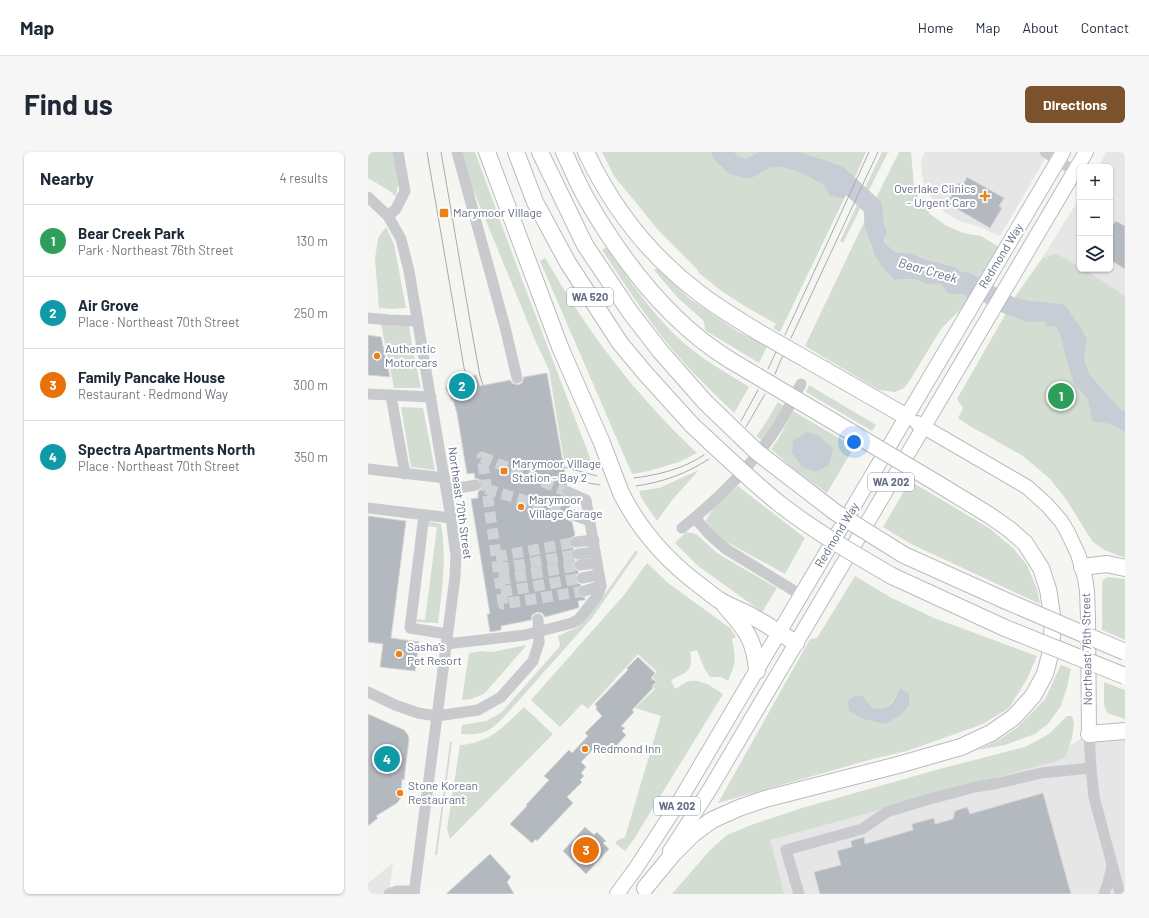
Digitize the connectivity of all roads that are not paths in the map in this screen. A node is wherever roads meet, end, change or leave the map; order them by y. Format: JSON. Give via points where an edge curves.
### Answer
{"nodes":[{"id":1,"x":398,"y":152,"type":"edge"},
{"id":2,"x":457,"y":152,"type":"edge"},
{"id":3,"x":487,"y":152,"type":"edge"},
{"id":4,"x":516,"y":152,"type":"edge"},
{"id":5,"x":540,"y":152,"type":"edge"},
{"id":6,"x":564,"y":152,"type":"edge"},
{"id":7,"x":586,"y":152,"type":"edge"},
{"id":8,"x":1045,"y":152,"type":"edge"},
{"id":9,"x":1086,"y":152,"type":"edge"},
{"id":10,"x":1060,"y":156,"type":"edge"},
{"id":11,"x":1081,"y":164,"type":"edge"},
{"id":12,"x":1077,"y":173,"type":"edge"},
{"id":13,"x":368,"y":197,"type":"edge"},
{"id":14,"x":388,"y":216,"type":"junction"},
{"id":15,"x":368,"y":318,"type":"edge"},
{"id":16,"x":418,"y":321,"type":"junction"},
{"id":17,"x":517,"y":378,"type":"dead end"},
{"id":18,"x":801,"y":384,"type":"dead end"},
{"id":19,"x":368,"y":394,"type":"edge"},
{"id":20,"x":392,"y":396,"type":"junction"},
{"id":21,"x":431,"y":397,"type":"junction"},
{"id":22,"x":907,"y":417,"type":"junction"},
{"id":23,"x":924,"y":427,"type":"junction"},
{"id":24,"x":368,"y":469,"type":"edge"},
{"id":25,"x":405,"y":474,"type":"junction"},
{"id":26,"x":445,"y":478,"type":"junction"},
{"id":27,"x":476,"y":485,"type":"tunnel mouth"},
{"id":28,"x":447,"y":490,"type":"junction"},
{"id":29,"x":568,"y":492,"type":"tunnel mouth"},
{"id":30,"x":368,"y":508,"type":"edge"},
{"id":31,"x":571,"y":514,"type":"tunnel mouth"},
{"id":32,"x":424,"y":515,"type":"junction"},
{"id":33,"x":451,"y":518,"type":"junction"},
{"id":34,"x":695,"y":518,"type":"junction"},
{"id":35,"x":590,"y":521,"type":"junction"},
{"id":36,"x":682,"y":528,"type":"dead end"},
{"id":37,"x":594,"y":540,"type":"junction"},
{"id":38,"x":576,"y":542,"type":"tunnel mouth"},
{"id":39,"x":578,"y":554,"type":"tunnel mouth"},
{"id":40,"x":596,"y":557,"type":"junction"},
{"id":41,"x":580,"y":566,"type":"tunnel mouth"},
{"id":42,"x":1082,"y":567,"type":"junction"},
{"id":43,"x":1125,"y":568,"type":"edge"},
{"id":44,"x":599,"y":575,"type":"junction"},
{"id":45,"x":582,"y":578,"type":"tunnel mouth"},
{"id":46,"x":601,"y":586,"type":"junction"},
{"id":47,"x":584,"y":591,"type":"tunnel mouth"},
{"id":48,"x":801,"y":595,"type":"junction"},
{"id":49,"x":718,"y":599,"type":"junction"},
{"id":50,"x":538,"y":619,"type":"dead end"},
{"id":51,"x":779,"y":632,"type":"junction"},
{"id":52,"x":447,"y":639,"type":"junction"},
{"id":53,"x":796,"y":643,"type":"junction"},
{"id":54,"x":1125,"y":652,"type":"edge"},
{"id":55,"x":757,"y":671,"type":"junction"},
{"id":56,"x":1125,"y":676,"type":"edge"},
{"id":57,"x":368,"y":692,"type":"edge"},
{"id":58,"x":437,"y":716,"type":"junction"},
{"id":59,"x":1125,"y":732,"type":"edge"},
{"id":60,"x":1089,"y":734,"type":"junction"},
{"id":61,"x":1091,"y":768,"type":"junction"},
{"id":62,"x":1113,"y":866,"type":"junction"},
{"id":63,"x":643,"y":891,"type":"edge"},
{"id":64,"x":414,"y":893,"type":"edge"},
{"id":65,"x":389,"y":894,"type":"edge"},
{"id":66,"x":616,"y":894,"type":"edge"},
{"id":67,"x":799,"y":894,"type":"edge"},
{"id":68,"x":1104,"y":894,"type":"edge"},
{"id":69,"x":1120,"y":894,"type":"edge"}],
"edges":[{"from":1,"to":14,"type":"street","via":[[405,191],[396,209]]},
{"from":2,"to":17,"type":"street"},
{"from":3,"to":49,"type":"highway","bridge":true,"via":[[560,347],[621,493],[633,515],[658,548],[688,577]]},
{"from":4,"to":56,"type":"highway","number":"WA 520","bridge":true,"via":[[535,202],[568,263],[620,343],[692,425],[740,470],[781,505],[820,533],[892,576],[1004,628]]},
{"from":5,"to":54,"type":"highway","number":"WA 520","bridge":true,"via":[[585,245],[630,312],[705,402],[757,452],[835,512],[904,555]]},
{"from":6,"to":63,"type":"highway","bridge":true,"via":[[586,198],[614,244],[647,288],[691,332],[730,360],[1009,529],[1025,543],[1041,568],[1048,589],[1053,621],[1052,651],[1045,674],[1033,696],[1014,717],[991,733],[961,747],[765,799],[712,820],[673,854]]},
{"from":7,"to":22,"type":"highway","bridge":true,"via":[[625,218],[651,250],[698,292],[760,333]]},
{"from":8,"to":10,"type":"street"},
{"from":9,"to":11,"type":"main road","name":"Redmond Way","number":"WA 202"},
{"from":10,"to":12,"type":"street"},
{"from":10,"to":22,"type":"main road","name":"Redmond Way","number":"WA 202"},
{"from":12,"to":23,"type":"main road","name":"Redmond Way","number":"WA 202"},
{"from":13,"to":14,"type":"street","name":"Northeast 70th Street"},
{"from":14,"to":16,"type":"street","name":"Northeast 70th Street","via":[[401,239]]},
{"from":15,"to":16,"type":"street"},
{"from":16,"to":21,"type":"street","name":"Northeast 70th Street"},
{"from":18,"to":34,"type":"street","via":[[773,434],[752,463]]},
{"from":19,"to":20,"type":"street"},
{"from":20,"to":21,"type":"street"},
{"from":20,"to":25,"type":"street"},
{"from":21,"to":26,"type":"street","name":"Northeast 70th Street"},
{"from":22,"to":23,"type":"main road","name":"Northeast 76th Street"},
{"from":22,"to":48,"type":"main road","name":"Redmond Way","number":"WA 202"},
{"from":23,"to":42,"type":"main road","name":"Northeast 76th Street","via":[[1019,482],[1041,498],[1067,531]]},
{"from":23,"to":53,"type":"main road","name":"Redmond Way","number":"WA 202"},
{"from":24,"to":25,"type":"street"},
{"from":25,"to":26,"type":"street"},
{"from":26,"to":28,"type":"street","name":"Northeast 70th Street"},
{"from":27,"to":28,"type":"street"},
{"from":28,"to":33,"type":"street","name":"Northeast 70th Street"},
{"from":29,"to":35,"type":"street","via":[[586,500]]},
{"from":30,"to":32,"type":"street"},
{"from":31,"to":35,"type":"street"},
{"from":32,"to":33,"type":"street"},
{"from":32,"to":52,"type":"street","via":[[410,628]]},
{"from":33,"to":52,"type":"street","name":"Northeast 70th Street","via":[[455,570]]},
{"from":34,"to":36,"type":"street"},
{"from":34,"to":48,"type":"street","via":[[710,536],[726,549]]},
{"from":35,"to":37,"type":"street"},
{"from":37,"to":38,"type":"street"},
{"from":37,"to":40,"type":"street"},
{"from":39,"to":40,"type":"street"},
{"from":40,"to":41,"type":"street"},
{"from":40,"to":44,"type":"street"},
{"from":42,"to":43,"type":"highway","via":[[1107,564]]},
{"from":42,"to":60,"type":"main road","name":"Northeast 76th Street","via":[[1088,604]]},
{"from":44,"to":45,"type":"street"},
{"from":44,"to":46,"type":"street"},
{"from":46,"to":47,"type":"street"},
{"from":46,"to":52,"type":"street","via":[[591,604],[572,623],[525,635]]},
{"from":48,"to":51,"type":"main road","name":"Redmond Way","number":"WA 202"},
{"from":49,"to":51,"type":"highway"},
{"from":49,"to":55,"type":"highway","via":[[749,637]]},
{"from":50,"to":58,"type":"street","bridge":true,"via":[[539,642],[533,661],[500,697],[478,710]]},
{"from":51,"to":53,"type":"highway"},
{"from":51,"to":55,"type":"main road","name":"Redmond Way","number":"WA 202"},
{"from":52,"to":58,"type":"street","name":"Northeast 70th Street"},
{"from":53,"to":63,"type":"main road","name":"Redmond Way","number":"WA 202","via":[[706,795]]},
{"from":55,"to":66,"type":"main road","name":"Redmond Way","number":"WA 202","via":[[659,835]]},
{"from":57,"to":58,"type":"street","via":[[418,713]]},
{"from":58,"to":64,"type":"street","name":"Northeast 70th Street"},
{"from":59,"to":60,"type":"highway"},
{"from":60,"to":61,"type":"street","name":"Northeast 76th Street"},
{"from":61,"to":62,"type":"street","name":"Northeast 76th Street","via":[[1097,809]]},
{"from":61,"to":67,"type":"street","via":[[1041,773],[933,798],[887,812],[862,829],[786,850]]},
{"from":62,"to":68,"type":"street"},
{"from":62,"to":69,"type":"street","name":"Northeast 76th Street"},
{"from":64,"to":65,"type":"street","via":[[397,891]]}]}
